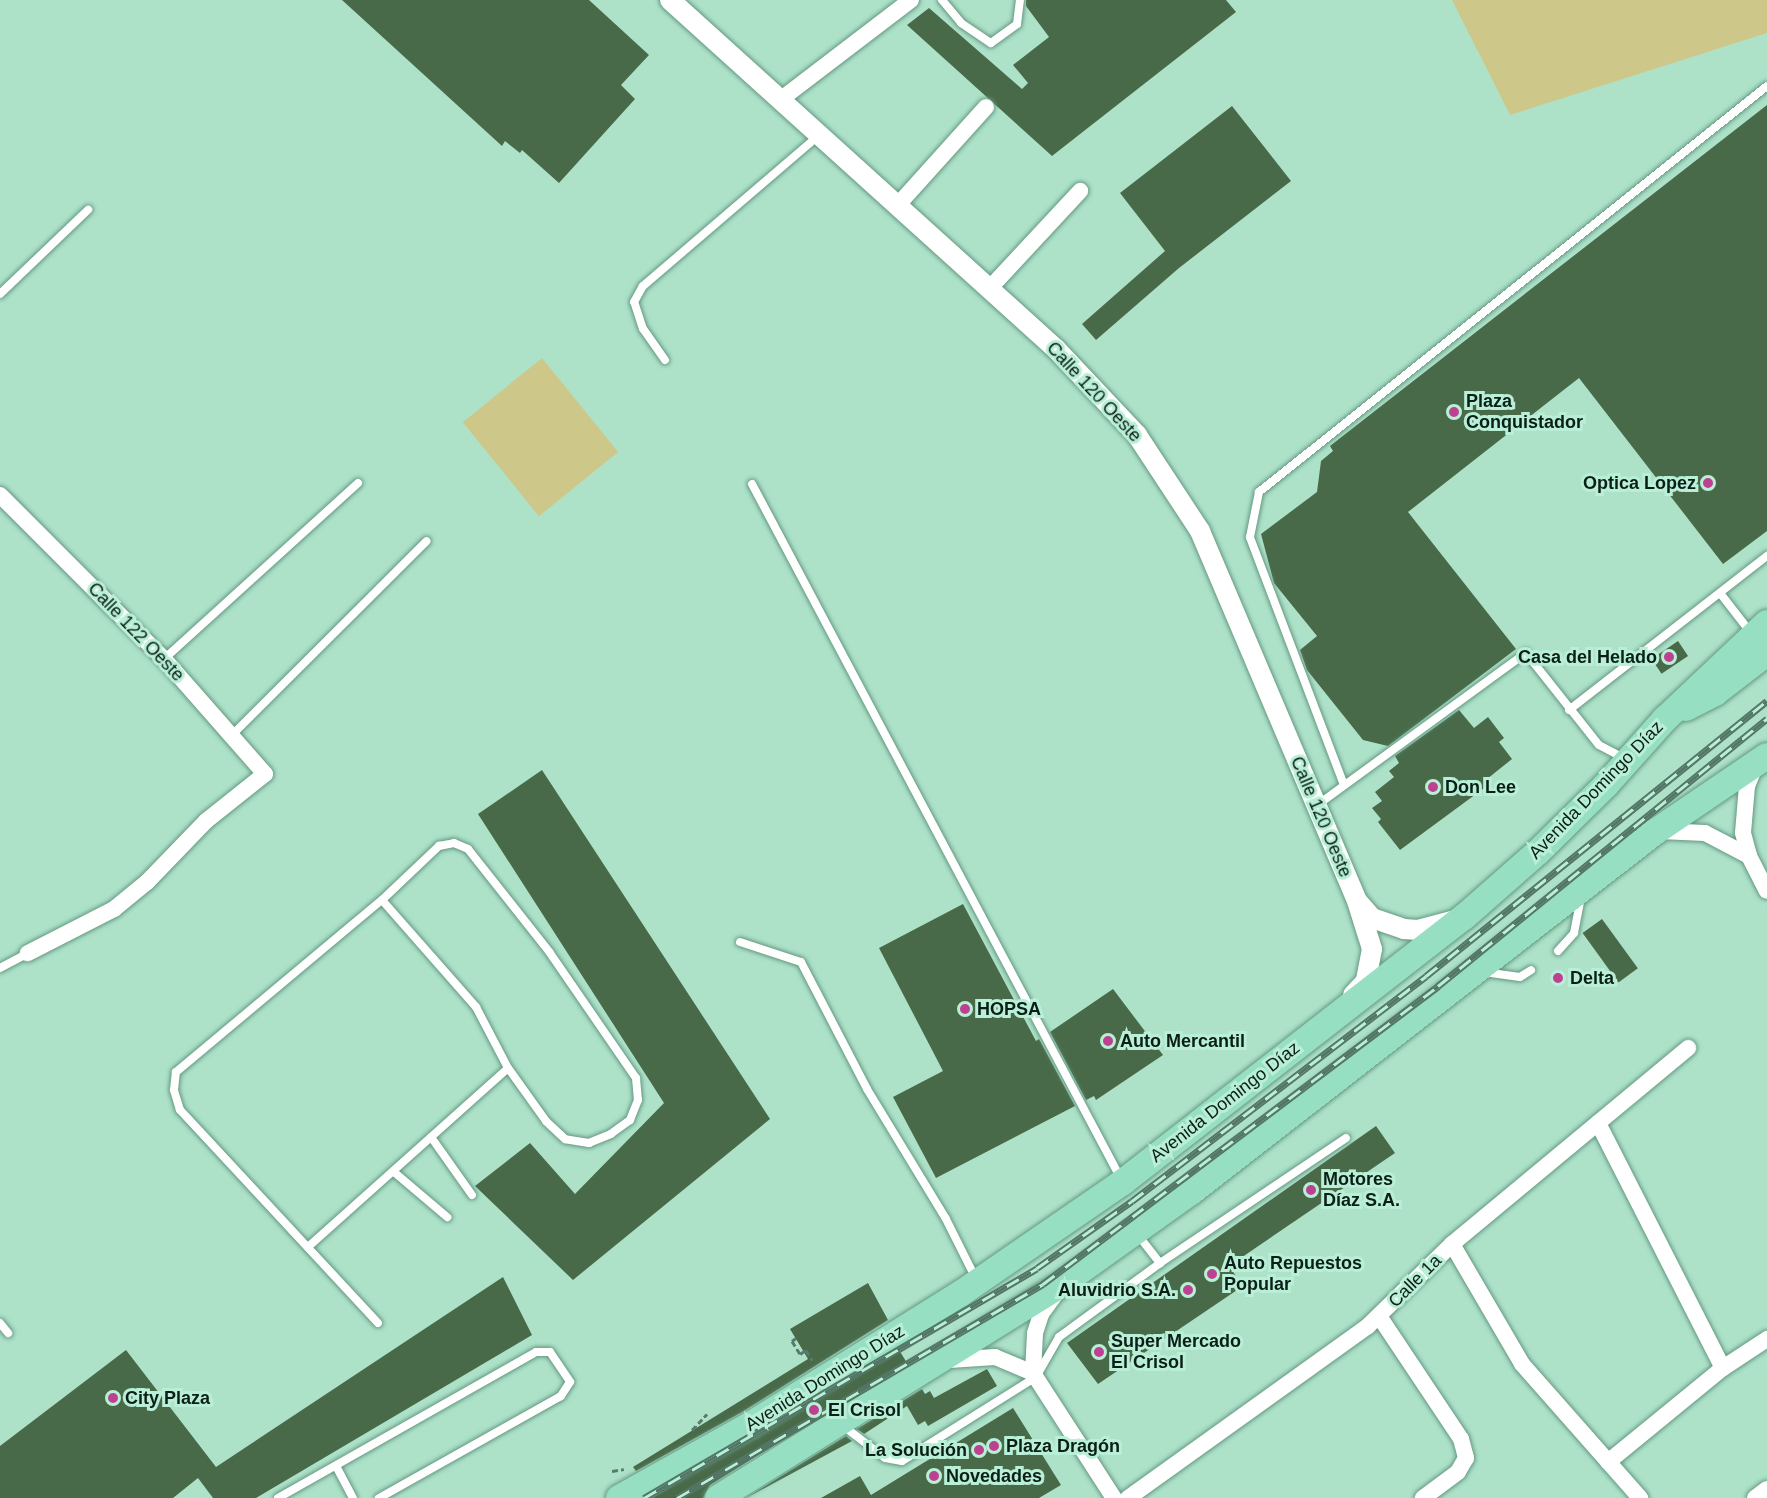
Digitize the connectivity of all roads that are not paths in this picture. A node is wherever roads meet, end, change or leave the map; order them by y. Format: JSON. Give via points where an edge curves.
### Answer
{"nodes":[{"id":1,"x":670,"y":0,"type":"edge"},
{"id":2,"x":911,"y":0,"type":"edge"},
{"id":3,"x":942,"y":0,"type":"edge"},
{"id":4,"x":1020,"y":0,"type":"edge"},
{"id":5,"x":1767,"y":86,"type":"edge"},
{"id":6,"x":780,"y":100,"type":"junction"},
{"id":7,"x":986,"y":107,"type":"dead end"},
{"id":8,"x":819,"y":135,"type":"junction"},
{"id":9,"x":1080,"y":191,"type":"dead end"},
{"id":10,"x":897,"y":206,"type":"junction"},
{"id":11,"x":88,"y":210,"type":"dead end"},
{"id":12,"x":989,"y":289,"type":"junction"},
{"id":13,"x":0,"y":294,"type":"edge"},
{"id":14,"x":665,"y":360,"type":"dead end"},
{"id":15,"x":358,"y":483,"type":"dead end"},
{"id":16,"x":752,"y":484,"type":"dead end"},
{"id":17,"x":0,"y":495,"type":"edge"},
{"id":18,"x":427,"y":541,"type":"dead end"},
{"id":19,"x":1767,"y":556,"type":"edge"},
{"id":20,"x":1720,"y":593,"type":"junction"},
{"id":21,"x":1762,"y":637,"type":"edge"},
{"id":22,"x":164,"y":659,"type":"junction"},
{"id":23,"x":1569,"y":711,"type":"junction"},
{"id":24,"x":231,"y":736,"type":"junction"},
{"id":25,"x":1763,"y":757,"type":"edge"},
{"id":26,"x":1628,"y":761,"type":"junction"},
{"id":27,"x":1344,"y":785,"type":"junction"},
{"id":28,"x":1315,"y":807,"type":"junction"},
{"id":29,"x":1655,"y":831,"type":"junction"},
{"id":30,"x":1749,"y":856,"type":"junction"},
{"id":31,"x":1583,"y":887,"type":"junction"},
{"id":32,"x":1767,"y":891,"type":"edge"},
{"id":33,"x":382,"y":900,"type":"junction"},
{"id":34,"x":1357,"y":901,"type":"junction"},
{"id":35,"x":1464,"y":917,"type":"junction"},
{"id":36,"x":740,"y":942,"type":"dead end"},
{"id":37,"x":1558,"y":951,"type":"dead end"},
{"id":38,"x":27,"y":953,"type":"joint"},
{"id":39,"x":0,"y":969,"type":"edge"},
{"id":40,"x":1475,"y":970,"type":"junction"},
{"id":41,"x":1531,"y":970,"type":"dead end"},
{"id":42,"x":1325,"y":1024,"type":"junction"},
{"id":43,"x":1688,"y":1048,"type":"dead end"},
{"id":44,"x":508,"y":1068,"type":"junction"},
{"id":45,"x":1598,"y":1123,"type":"junction"},
{"id":46,"x":431,"y":1137,"type":"junction"},
{"id":47,"x":1346,"y":1138,"type":"dead end"},
{"id":48,"x":394,"y":1172,"type":"junction"},
{"id":49,"x":1123,"y":1182,"type":"junction"},
{"id":50,"x":472,"y":1195,"type":"dead end"},
{"id":51,"x":447,"y":1217,"type":"dead end"},
{"id":52,"x":1135,"y":1232,"type":"junction"},
{"id":53,"x":1452,"y":1244,"type":"junction"},
{"id":54,"x":308,"y":1247,"type":"junction"},
{"id":55,"x":1160,"y":1263,"type":"junction"},
{"id":56,"x":1066,"y":1281,"type":"junction"},
{"id":57,"x":978,"y":1282,"type":"junction"},
{"id":58,"x":1379,"y":1317,"type":"junction"},
{"id":59,"x":0,"y":1323,"type":"edge"},
{"id":60,"x":378,"y":1323,"type":"dead end"},
{"id":61,"x":8,"y":1334,"type":"dead end"},
{"id":62,"x":1767,"y":1339,"type":"edge"},
{"id":63,"x":934,"y":1365,"type":"junction"},
{"id":64,"x":1724,"y":1368,"type":"junction"},
{"id":65,"x":1035,"y":1375,"type":"junction"},
{"id":66,"x":839,"y":1423,"type":"junction"},
{"id":67,"x":1608,"y":1462,"type":"junction"},
{"id":68,"x":336,"y":1466,"type":"junction"},
{"id":69,"x":1767,"y":1489,"type":"edge"},
{"id":70,"x":278,"y":1498,"type":"edge"},
{"id":71,"x":353,"y":1498,"type":"edge"},
{"id":72,"x":379,"y":1498,"type":"edge"},
{"id":73,"x":619,"y":1498,"type":"edge"},
{"id":74,"x":718,"y":1498,"type":"edge"},
{"id":75,"x":1114,"y":1498,"type":"edge"},
{"id":76,"x":1128,"y":1498,"type":"edge"},
{"id":77,"x":1423,"y":1498,"type":"edge"},
{"id":78,"x":1640,"y":1498,"type":"edge"},
{"id":79,"x":1755,"y":1498,"type":"edge"}],
"edges":[{"from":1,"to":6,"type":"street","name":"Calle 120 Oeste"},
{"from":2,"to":6,"type":"street"},
{"from":3,"to":4,"type":"lane","via":[[961,23],[991,43],[1017,24]]},
{"from":5,"to":27,"type":"lane","via":[[1259,492],[1250,537]]},
{"from":6,"to":8,"type":"street","name":"Calle 120 Oeste"},
{"from":7,"to":10,"type":"street"},
{"from":8,"to":10,"type":"street","name":"Calle 120 Oeste"},
{"from":8,"to":14,"type":"lane","via":[[643,286],[634,302],[643,329]]},
{"from":9,"to":12,"type":"street"},
{"from":10,"to":12,"type":"street","name":"Calle 120 Oeste"},
{"from":11,"to":13,"type":"lane"},
{"from":12,"to":28,"type":"street","name":"Calle 120 Oeste","via":[[1056,349],[1137,435],[1200,531]]},
{"from":15,"to":22,"type":"lane"},
{"from":16,"to":49,"type":"lane"},
{"from":17,"to":22,"type":"street","name":"Calle 122 Oeste"},
{"from":18,"to":24,"type":"lane"},
{"from":19,"to":20,"type":"lane"},
{"from":20,"to":21,"type":"lane"},
{"from":20,"to":23,"type":"lane"},
{"from":21,"to":26,"type":"main road","name":"Avenida Domingo Díaz","via":[[1665,719]]},
{"from":22,"to":24,"type":"street","name":"Calle 122 Oeste"},
{"from":23,"to":26,"type":"lane","via":[[1599,745]]},
{"from":23,"to":27,"type":"lane","via":[[1527,652]]},
{"from":24,"to":38,"type":"street","name":"Calle 122 Oeste","via":[[265,774],[206,822],[147,882],[114,909]]},
{"from":25,"to":29,"type":"main road"},
{"from":25,"to":30,"type":"street","via":[[1743,809]]},
{"from":26,"to":35,"type":"main road","name":"Avenida Domingo Díaz","via":[[1538,852]]},
{"from":27,"to":28,"type":"lane"},
{"from":28,"to":34,"type":"street","name":"Calle 120 Oeste"},
{"from":29,"to":30,"type":"street","via":[[1705,832]]},
{"from":29,"to":31,"type":"main road"},
{"from":30,"to":32,"type":"street"},
{"from":31,"to":37,"type":"lane","via":[[1574,933]]},
{"from":31,"to":40,"type":"main road"},
{"from":33,"to":44,"type":"lane","via":[[476,1006]]},
{"from":33,"to":44,"type":"lane","via":[[439,846],[454,843],[468,849],[550,953],[636,1078],[638,1100],[630,1120],[611,1134],[589,1143],[565,1139],[546,1121]]},
{"from":33,"to":54,"type":"lane","via":[[176,1072],[174,1090],[180,1110]]},
{"from":34,"to":35,"type":"street","name":"Calle 120 Oeste","via":[[1372,918],[1404,929],[1431,928]]},
{"from":34,"to":42,"type":"street","name":"Calle 120 Oeste","via":[[1372,949],[1371,967],[1366,981]]},
{"from":35,"to":42,"type":"main road","name":"Avenida Domingo Díaz","via":[[1390,978]]},
{"from":36,"to":57,"type":"lane","via":[[801,962],[867,1089],[946,1219]]},
{"from":38,"to":39,"type":"lane"},
{"from":40,"to":41,"type":"lane","via":[[1520,976]]},
{"from":40,"to":52,"type":"main road"},
{"from":42,"to":49,"type":"main road","name":"Avenida Domingo Díaz"},
{"from":43,"to":45,"type":"street","name":"Calle 1a"},
{"from":44,"to":46,"type":"lane"},
{"from":45,"to":53,"type":"street","name":"Calle 1a"},
{"from":45,"to":64,"type":"street"},
{"from":46,"to":48,"type":"lane"},
{"from":46,"to":50,"type":"lane"},
{"from":47,"to":55,"type":"lane"},
{"from":48,"to":51,"type":"lane"},
{"from":48,"to":54,"type":"lane"},
{"from":49,"to":57,"type":"main road","name":"Avenida Domingo Díaz"},
{"from":52,"to":55,"type":"lane"},
{"from":52,"to":56,"type":"main road"},
{"from":53,"to":58,"type":"street","name":"Calle 1a"},
{"from":53,"to":67,"type":"street","via":[[1522,1365]]},
{"from":54,"to":60,"type":"lane"},
{"from":55,"to":65,"type":"lane","via":[[1059,1337]]},
{"from":56,"to":63,"type":"main road"},
{"from":56,"to":65,"type":"street","via":[[1041,1314],[1035,1333]]},
{"from":57,"to":73,"type":"main road","name":"Avenida Domingo Díaz","via":[[750,1425]]},
{"from":58,"to":76,"type":"street","name":"Calle 1a"},
{"from":58,"to":77,"type":"street","via":[[1461,1439],[1466,1458],[1458,1472]]},
{"from":59,"to":61,"type":"lane"},
{"from":62,"to":64,"type":"street"},
{"from":63,"to":65,"type":"street","via":[[975,1355],[995,1357]]},
{"from":63,"to":66,"type":"main road"},
{"from":64,"to":67,"type":"street"},
{"from":65,"to":66,"type":"lane","via":[[902,1461],[885,1458]]},
{"from":65,"to":75,"type":"street"},
{"from":66,"to":74,"type":"main road"},
{"from":67,"to":78,"type":"street"},
{"from":68,"to":70,"type":"lane"},
{"from":68,"to":71,"type":"lane"},
{"from":68,"to":72,"type":"lane","via":[[537,1352],[550,1352],[570,1382],[561,1396]]},
{"from":69,"to":79,"type":"street"}]}
